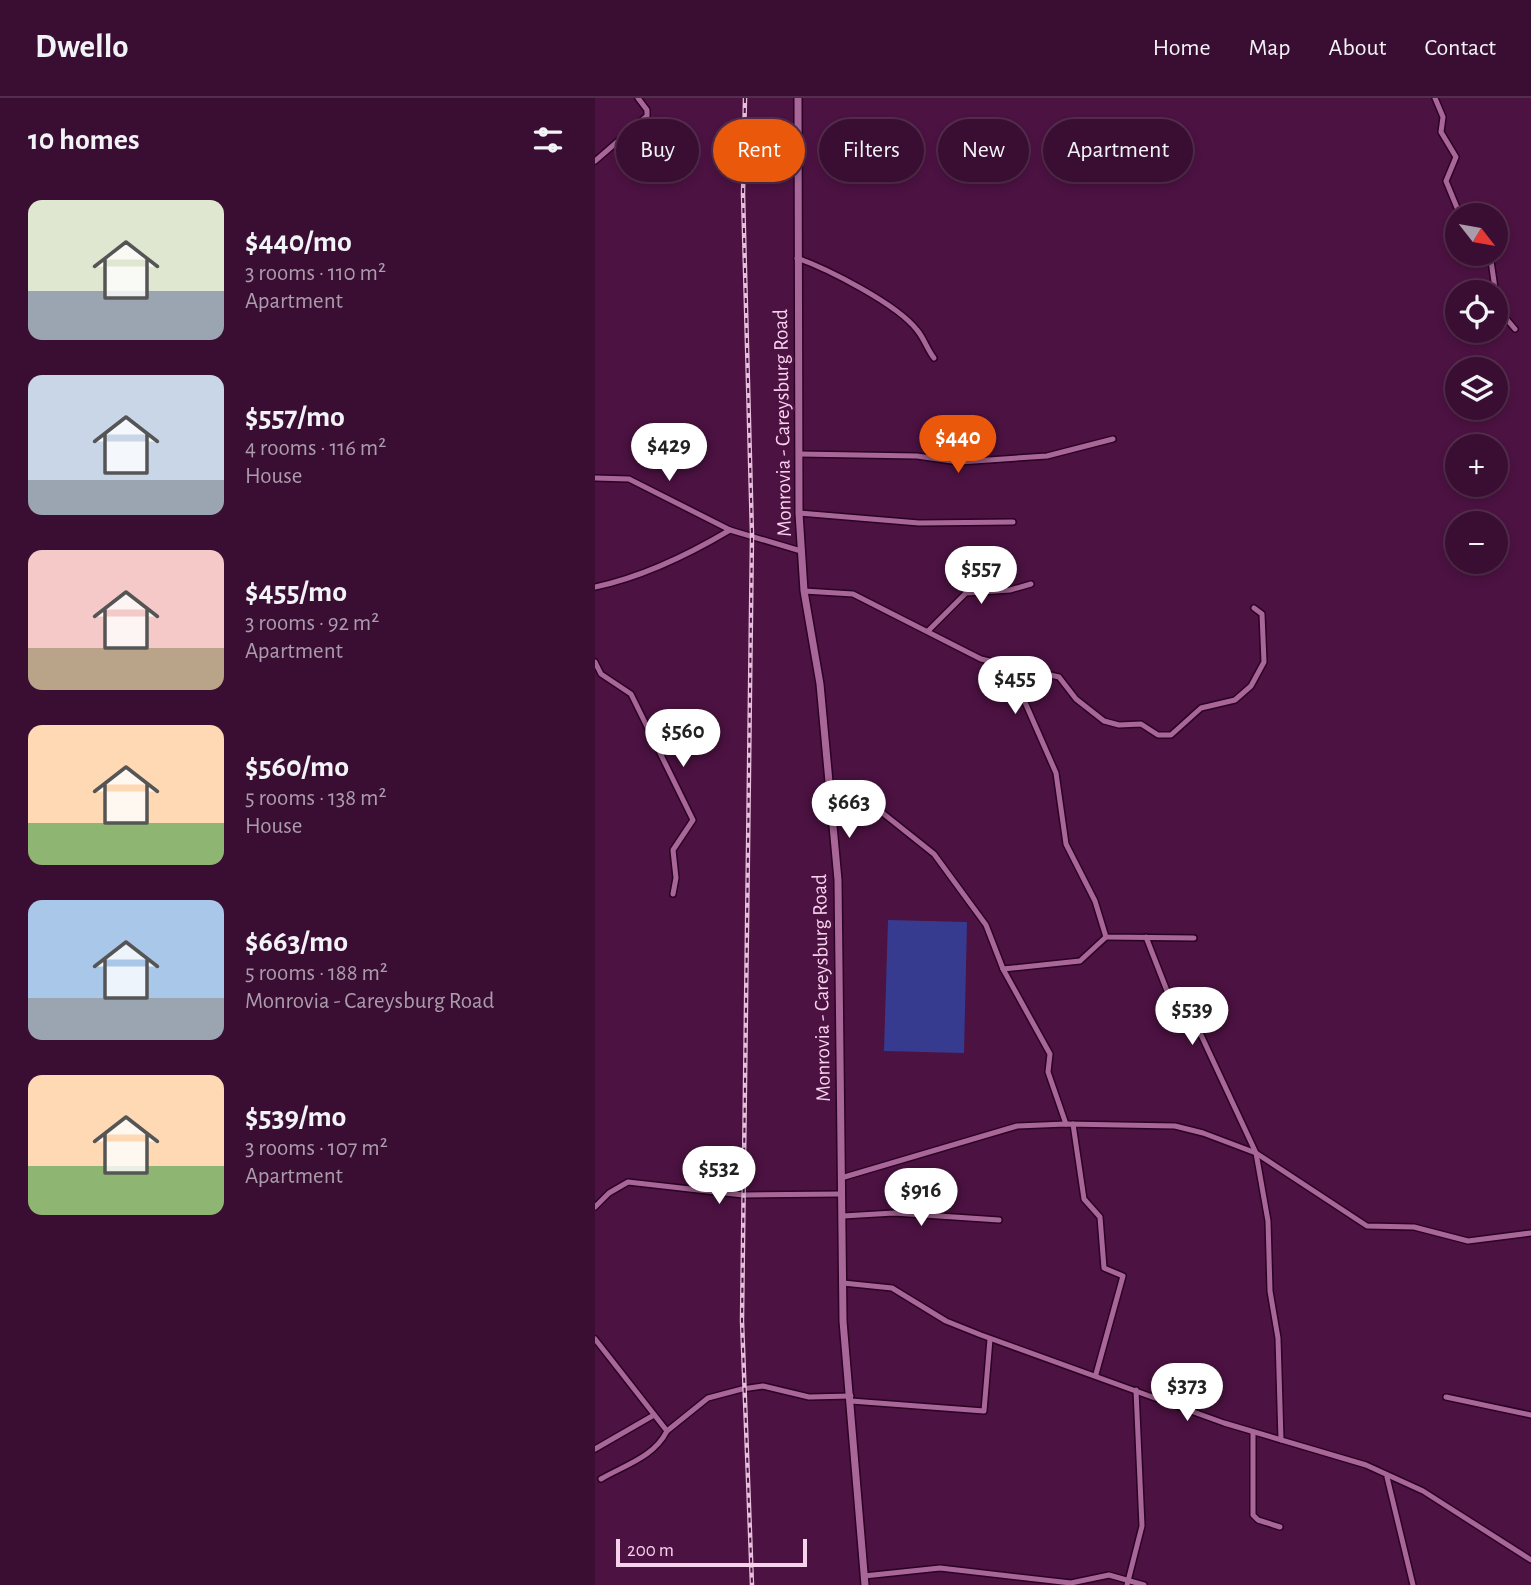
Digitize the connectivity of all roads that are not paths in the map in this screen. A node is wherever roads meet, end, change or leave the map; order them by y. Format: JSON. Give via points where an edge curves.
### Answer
{"nodes":[{"id":1,"x":638,"y":98,"type":"edge"},
{"id":2,"x":798,"y":98,"type":"edge"},
{"id":3,"x":1435,"y":98,"type":"edge"},
{"id":4,"x":595,"y":161,"type":"edge"},
{"id":5,"x":1455,"y":203,"type":"edge"},
{"id":6,"x":797,"y":258,"type":"junction"},
{"id":7,"x":1492,"y":266,"type":"edge"},
{"id":8,"x":1515,"y":329,"type":"dead end"},
{"id":9,"x":934,"y":358,"type":"dead end"},
{"id":10,"x":1113,"y":439,"type":"dead end"},
{"id":11,"x":799,"y":454,"type":"junction"},
{"id":12,"x":595,"y":478,"type":"edge"},
{"id":13,"x":799,"y":513,"type":"junction"},
{"id":14,"x":1013,"y":522,"type":"dead end"},
{"id":15,"x":730,"y":530,"type":"junction"},
{"id":16,"x":801,"y":551,"type":"junction"},
{"id":17,"x":1031,"y":584,"type":"dead end"},
{"id":18,"x":595,"y":587,"type":"edge"},
{"id":19,"x":804,"y":591,"type":"junction"},
{"id":20,"x":1254,"y":608,"type":"dead end"},
{"id":21,"x":928,"y":631,"type":"junction"},
{"id":22,"x":595,"y":662,"type":"edge"},
{"id":23,"x":1017,"y":668,"type":"junction"},
{"id":24,"x":830,"y":786,"type":"junction"},
{"id":25,"x":673,"y":894,"type":"dead end"},
{"id":26,"x":1106,"y":937,"type":"junction"},
{"id":27,"x":1146,"y":937,"type":"junction"},
{"id":28,"x":1194,"y":937,"type":"dead end"},
{"id":29,"x":1003,"y":969,"type":"junction"},
{"id":30,"x":1070,"y":1124,"type":"junction"},
{"id":31,"x":1255,"y":1153,"type":"junction"},
{"id":32,"x":841,"y":1178,"type":"junction"},
{"id":33,"x":841,"y":1194,"type":"junction"},
{"id":34,"x":595,"y":1207,"type":"edge"},
{"id":35,"x":843,"y":1216,"type":"junction"},
{"id":36,"x":999,"y":1220,"type":"dead end"},
{"id":37,"x":1531,"y":1233,"type":"edge"},
{"id":38,"x":843,"y":1283,"type":"junction"},
{"id":39,"x":595,"y":1339,"type":"edge"},
{"id":40,"x":990,"y":1339,"type":"junction"},
{"id":41,"x":1096,"y":1374,"type":"junction"},
{"id":42,"x":1136,"y":1390,"type":"junction"},
{"id":43,"x":1445,"y":1397,"type":"dead end"},
{"id":44,"x":851,"y":1398,"type":"junction"},
{"id":45,"x":654,"y":1415,"type":"junction"},
{"id":46,"x":1531,"y":1415,"type":"edge"},
{"id":47,"x":667,"y":1431,"type":"junction"},
{"id":48,"x":1253,"y":1432,"type":"junction"},
{"id":49,"x":1281,"y":1440,"type":"junction"},
{"id":50,"x":595,"y":1449,"type":"edge"},
{"id":51,"x":1387,"y":1477,"type":"junction"},
{"id":52,"x":601,"y":1479,"type":"dead end"},
{"id":53,"x":1280,"y":1527,"type":"dead end"},
{"id":54,"x":1531,"y":1560,"type":"edge"},
{"id":55,"x":864,"y":1576,"type":"junction"},
{"id":56,"x":1127,"y":1582,"type":"edge"},
{"id":57,"x":865,"y":1585,"type":"edge"},
{"id":58,"x":1144,"y":1585,"type":"edge"},
{"id":59,"x":1413,"y":1585,"type":"edge"}],
"edges":[{"from":1,"to":4,"type":"street","via":[[647,116]]},
{"from":2,"to":6,"type":"main road","name":"Monrovia - Careysburg Road"},
{"from":3,"to":5,"type":"street","via":[[1443,117],[1441,132],[1456,157],[1446,181]]},
{"from":6,"to":9,"type":"street","via":[[883,302],[916,329]]},
{"from":6,"to":11,"type":"main road","name":"Monrovia - Careysburg Road"},
{"from":7,"to":8,"type":"street","via":[[1498,309]]},
{"from":10,"to":11,"type":"street","via":[[1047,456],[959,462],[917,456]]},
{"from":11,"to":13,"type":"main road","name":"Monrovia - Careysburg Road"},
{"from":12,"to":15,"type":"street","via":[[629,479]]},
{"from":13,"to":14,"type":"street","via":[[919,523]]},
{"from":13,"to":16,"type":"main road","name":"Monrovia - Careysburg Road"},
{"from":15,"to":16,"type":"street"},
{"from":15,"to":18,"type":"street","via":[[622,582]]},
{"from":16,"to":19,"type":"main road","name":"Monrovia - Careysburg Road"},
{"from":17,"to":21,"type":"street","via":[[966,593]]},
{"from":19,"to":21,"type":"street","via":[[853,594]]},
{"from":19,"to":24,"type":"main road","name":"Monrovia - Careysburg Road","via":[[821,684]]},
{"from":20,"to":23,"type":"street","via":[[1262,614],[1264,662],[1251,686],[1235,700],[1201,708],[1171,735],[1158,736],[1140,724],[1104,721],[1076,699],[1059,677]]},
{"from":21,"to":23,"type":"street","via":[[981,659]]},
{"from":22,"to":25,"type":"street","via":[[601,674],[631,694],[693,820],[673,850]]},
{"from":23,"to":26,"type":"street","via":[[1017,684],[1056,774],[1066,844],[1095,901]]},
{"from":24,"to":29,"type":"street","via":[[860,795],[934,854],[986,925]]},
{"from":24,"to":32,"type":"main road","name":"Monrovia - Careysburg Road","via":[[838,880]]},
{"from":26,"to":27,"type":"street"},
{"from":26,"to":29,"type":"street","via":[[1080,961]]},
{"from":27,"to":28,"type":"street"},
{"from":27,"to":31,"type":"street","via":[[1171,1001],[1195,1022]]},
{"from":29,"to":30,"type":"street","via":[[1050,1054],[1048,1072]]},
{"from":30,"to":31,"type":"street","via":[[1175,1126]]},
{"from":30,"to":32,"type":"street","via":[[990,1132]]},
{"from":30,"to":41,"type":"street","via":[[1084,1199],[1100,1217],[1104,1268],[1123,1276]]},
{"from":31,"to":37,"type":"street","via":[[1367,1226],[1414,1227],[1468,1241]]},
{"from":31,"to":49,"type":"street","via":[[1268,1221]]},
{"from":32,"to":33,"type":"main road","name":"Monrovia - Careysburg Road"},
{"from":33,"to":34,"type":"street","via":[[743,1195],[628,1182]]},
{"from":33,"to":35,"type":"main road","name":"Monrovia - Careysburg Road"},
{"from":35,"to":36,"type":"street","via":[[894,1213]]},
{"from":35,"to":38,"type":"main road","name":"Monrovia - Careysburg Road"},
{"from":38,"to":40,"type":"street","via":[[892,1288],[946,1321]]},
{"from":38,"to":44,"type":"main road","name":"Monrovia - Careysburg Road"},
{"from":39,"to":45,"type":"street"},
{"from":40,"to":41,"type":"street"},
{"from":40,"to":44,"type":"street","via":[[984,1411]]},
{"from":41,"to":42,"type":"street"},
{"from":42,"to":48,"type":"street"},
{"from":42,"to":56,"type":"street","via":[[1142,1526]]},
{"from":43,"to":46,"type":"street"},
{"from":44,"to":47,"type":"street","via":[[809,1397],[763,1386],[742,1389],[708,1398]]},
{"from":44,"to":55,"type":"main road","name":"Monrovia - Careysburg Road"},
{"from":45,"to":47,"type":"street"},
{"from":45,"to":50,"type":"street"},
{"from":47,"to":52,"type":"street","via":[[660,1445],[647,1455]]},
{"from":48,"to":49,"type":"street"},
{"from":48,"to":53,"type":"street","via":[[1253,1515]]},
{"from":49,"to":51,"type":"street","via":[[1366,1465]]},
{"from":51,"to":54,"type":"street","via":[[1423,1491]]},
{"from":51,"to":59,"type":"street"},
{"from":55,"to":56,"type":"street","via":[[940,1568],[1071,1583],[1109,1575]]},
{"from":55,"to":57,"type":"main road","name":"Monrovia - Careysburg Road"},
{"from":56,"to":58,"type":"street"}]}
